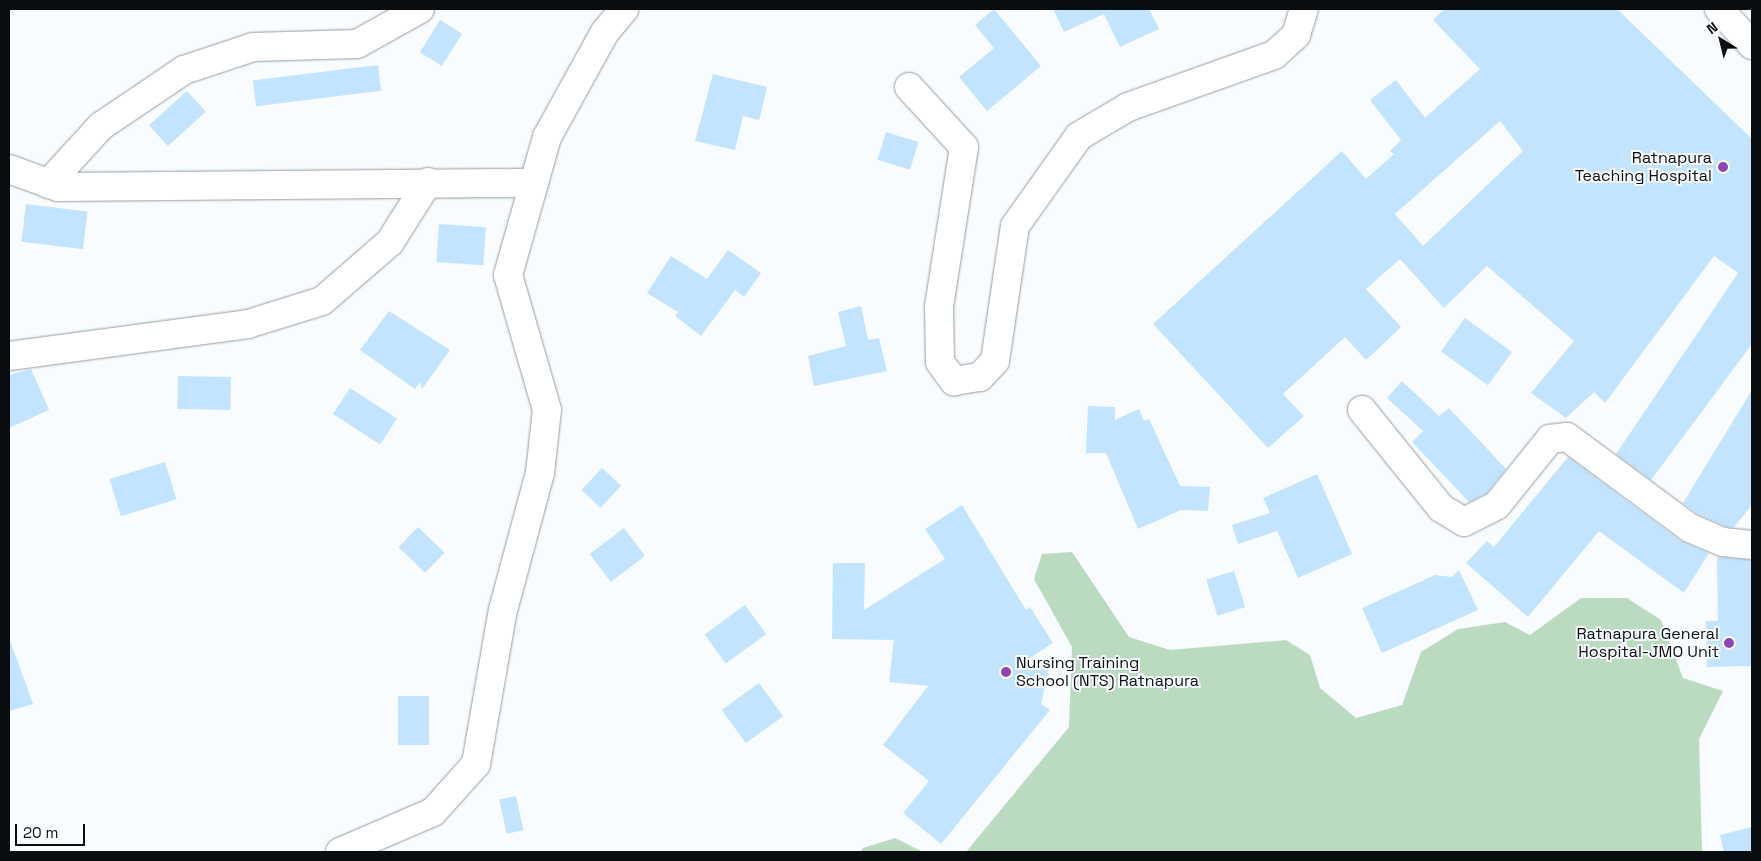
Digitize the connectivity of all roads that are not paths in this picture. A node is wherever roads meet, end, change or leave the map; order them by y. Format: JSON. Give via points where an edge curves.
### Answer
{"nodes":[{"id":1,"x":420,"y":9,"type":"edge"},
{"id":2,"x":624,"y":9,"type":"edge"},
{"id":3,"x":1304,"y":9,"type":"edge"},
{"id":4,"x":1719,"y":9,"type":"edge"},
{"id":5,"x":1752,"y":45,"type":"edge"},
{"id":6,"x":909,"y":87,"type":"dead end"},
{"id":7,"x":9,"y":169,"type":"edge"},
{"id":8,"x":428,"y":182,"type":"junction"},
{"id":9,"x":532,"y":183,"type":"junction"},
{"id":10,"x":48,"y":184,"type":"junction"},
{"id":11,"x":9,"y":356,"type":"edge"},
{"id":12,"x":1362,"y":410,"type":"dead end"},
{"id":13,"x":1752,"y":545,"type":"edge"},
{"id":14,"x":340,"y":852,"type":"edge"}],
"edges":[{"from":1,"to":10,"type":"street","via":[[357,44],[253,47],[184,70],[101,126]]},
{"from":2,"to":9,"type":"street","via":[[605,32],[547,136]]},
{"from":3,"to":6,"type":"street","via":[[1296,35],[1274,55],[1128,107],[1079,136],[1015,226],[994,361],[980,377],[954,381],[940,362],[939,306],[964,147]]},
{"from":4,"to":5,"type":"street"},
{"from":7,"to":10,"type":"street"},
{"from":8,"to":9,"type":"street"},
{"from":8,"to":10,"type":"street","via":[[58,187]]},
{"from":8,"to":11,"type":"street","via":[[390,242],[322,301],[248,324]]},
{"from":9,"to":14,"type":"street","via":[[508,275],[547,410],[540,473],[503,610],[476,764],[433,812]]},
{"from":12,"to":13,"type":"street","via":[[1441,508],[1464,522],[1497,505],[1550,439],[1567,437],[1690,528],[1723,542]]}]}
